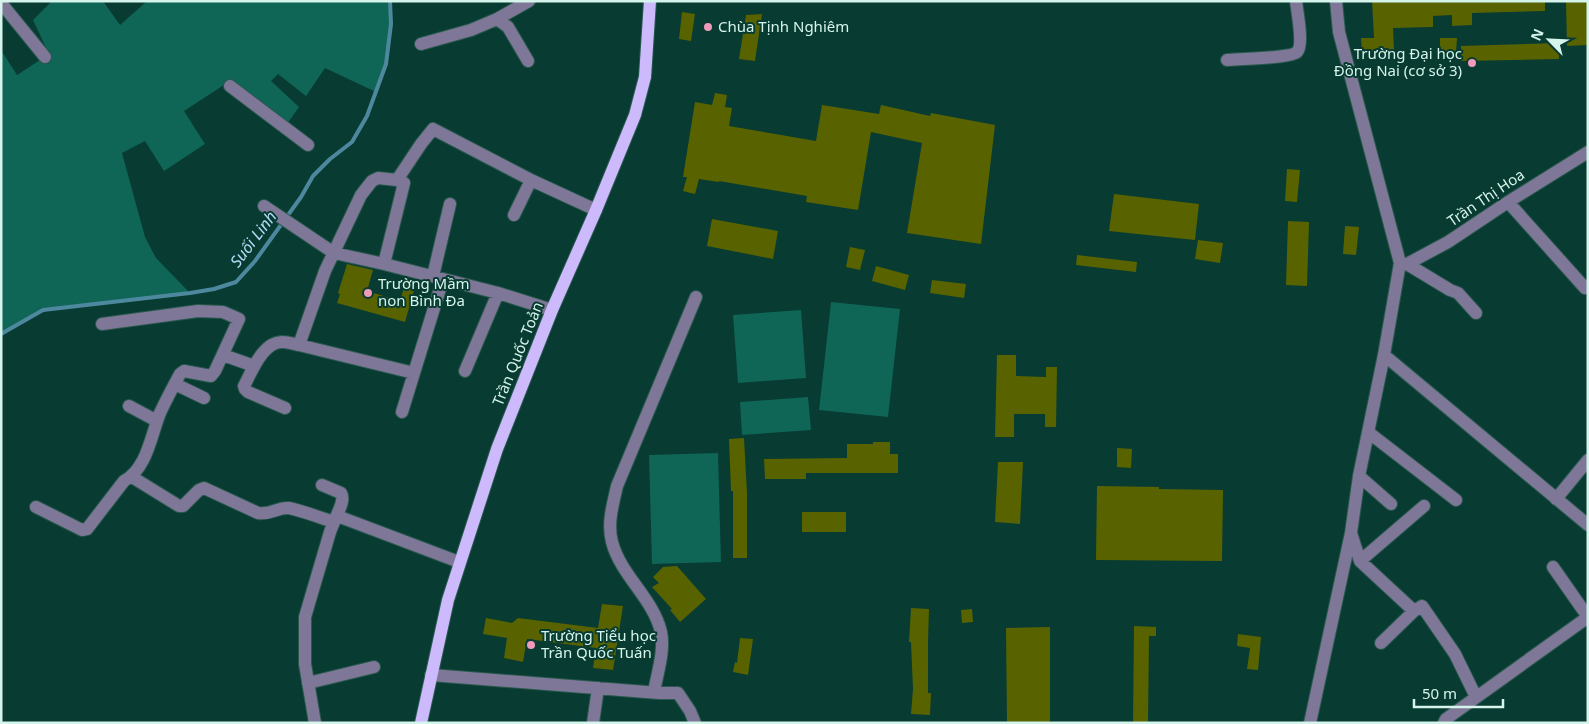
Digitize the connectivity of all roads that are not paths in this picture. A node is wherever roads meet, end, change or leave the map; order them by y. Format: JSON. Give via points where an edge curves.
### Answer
{"nodes":[{"id":1,"x":529,"y":1,"type":"edge"},
{"id":2,"x":650,"y":1,"type":"edge"},
{"id":3,"x":1296,"y":1,"type":"edge"},
{"id":4,"x":1336,"y":1,"type":"edge"},
{"id":5,"x":1,"y":3,"type":"edge"},
{"id":6,"x":497,"y":19,"type":"junction"},
{"id":7,"x":421,"y":44,"type":"dead end"},
{"id":8,"x":44,"y":57,"type":"dead end"},
{"id":9,"x":1227,"y":60,"type":"dead end"},
{"id":10,"x":528,"y":61,"type":"dead end"},
{"id":11,"x":230,"y":86,"type":"dead end"},
{"id":12,"x":308,"y":145,"type":"dead end"},
{"id":13,"x":1588,"y":152,"type":"edge"},
{"id":14,"x":397,"y":180,"type":"junction"},
{"id":15,"x":532,"y":180,"type":"junction"},
{"id":16,"x":1508,"y":202,"type":"junction"},
{"id":17,"x":450,"y":204,"type":"dead end"},
{"id":18,"x":264,"y":206,"type":"dead end"},
{"id":19,"x":596,"y":210,"type":"junction"},
{"id":20,"x":514,"y":215,"type":"dead end"},
{"id":21,"x":334,"y":253,"type":"junction"},
{"id":22,"x":384,"y":264,"type":"junction"},
{"id":23,"x":1404,"y":264,"type":"junction"},
{"id":24,"x":438,"y":278,"type":"junction"},
{"id":25,"x":1588,"y":286,"type":"edge"},
{"id":26,"x":498,"y":293,"type":"junction"},
{"id":27,"x":696,"y":298,"type":"dead end"},
{"id":28,"x":552,"y":310,"type":"junction"},
{"id":29,"x":1476,"y":313,"type":"dead end"},
{"id":30,"x":102,"y":324,"type":"dead end"},
{"id":31,"x":299,"y":345,"type":"junction"},
{"id":32,"x":223,"y":355,"type":"junction"},
{"id":33,"x":1384,"y":356,"type":"junction"},
{"id":34,"x":254,"y":366,"type":"junction"},
{"id":35,"x":465,"y":371,"type":"dead end"},
{"id":36,"x":414,"y":373,"type":"junction"},
{"id":37,"x":175,"y":384,"type":"junction"},
{"id":38,"x":204,"y":398,"type":"dead end"},
{"id":39,"x":129,"y":406,"type":"dead end"},
{"id":40,"x":285,"y":408,"type":"dead end"},
{"id":41,"x":402,"y":412,"type":"dead end"},
{"id":42,"x":157,"y":421,"type":"junction"},
{"id":43,"x":1368,"y":432,"type":"junction"},
{"id":44,"x":1588,"y":460,"type":"edge"},
{"id":45,"x":1359,"y":476,"type":"junction"},
{"id":46,"x":132,"y":477,"type":"junction"},
{"id":47,"x":322,"y":485,"type":"dead end"},
{"id":48,"x":1456,"y":500,"type":"dead end"},
{"id":49,"x":1556,"y":500,"type":"junction"},
{"id":50,"x":1391,"y":504,"type":"dead end"},
{"id":51,"x":1424,"y":506,"type":"dead end"},
{"id":52,"x":36,"y":507,"type":"dead end"},
{"id":53,"x":335,"y":520,"type":"junction"},
{"id":54,"x":1588,"y":525,"type":"edge"},
{"id":55,"x":1351,"y":533,"type":"junction"},
{"id":56,"x":1360,"y":561,"type":"junction"},
{"id":57,"x":459,"y":562,"type":"junction"},
{"id":58,"x":1553,"y":567,"type":"dead end"},
{"id":59,"x":1414,"y":611,"type":"junction"},
{"id":60,"x":1381,"y":643,"type":"dead end"},
{"id":61,"x":374,"y":667,"type":"dead end"},
{"id":62,"x":431,"y":675,"type":"junction"},
{"id":63,"x":308,"y":683,"type":"junction"},
{"id":64,"x":598,"y":688,"type":"junction"},
{"id":65,"x":654,"y":692,"type":"junction"},
{"id":66,"x":1476,"y":697,"type":"junction"},
{"id":67,"x":315,"y":723,"type":"edge"},
{"id":68,"x":421,"y":723,"type":"edge"},
{"id":69,"x":593,"y":723,"type":"edge"},
{"id":70,"x":695,"y":723,"type":"edge"},
{"id":71,"x":1310,"y":723,"type":"edge"},
{"id":72,"x":1444,"y":723,"type":"edge"}],
"edges":[{"from":1,"to":6,"type":"street"},
{"from":2,"to":19,"type":"main road","name":"Trần Quốc Toản","via":[[644,77],[635,115]]},
{"from":3,"to":9,"type":"street","via":[[1300,36],[1296,53]]},
{"from":4,"to":23,"type":"street","via":[[1339,32]]},
{"from":5,"to":8,"type":"street"},
{"from":6,"to":7,"type":"street"},
{"from":6,"to":10,"type":"street","via":[[508,27]]},
{"from":11,"to":12,"type":"street"},
{"from":13,"to":16,"type":"street","name":"Trần Thị Hoa"},
{"from":14,"to":15,"type":"street","via":[[433,130]]},
{"from":14,"to":21,"type":"street","via":[[378,178],[367,186]]},
{"from":14,"to":22,"type":"street","via":[[404,183]]},
{"from":15,"to":19,"type":"street"},
{"from":15,"to":20,"type":"street"},
{"from":16,"to":23,"type":"street","name":"Trần Thị Hoa","via":[[1448,242]]},
{"from":16,"to":25,"type":"street","via":[[1585,288]]},
{"from":17,"to":24,"type":"street"},
{"from":18,"to":21,"type":"street"},
{"from":19,"to":28,"type":"main road","name":"Trần Quốc Toản"},
{"from":21,"to":22,"type":"street"},
{"from":21,"to":31,"type":"street"},
{"from":22,"to":24,"type":"street"},
{"from":23,"to":29,"type":"street","via":[[1458,293]]},
{"from":23,"to":33,"type":"street"},
{"from":24,"to":26,"type":"street"},
{"from":24,"to":36,"type":"street"},
{"from":26,"to":28,"type":"street"},
{"from":26,"to":35,"type":"street"},
{"from":27,"to":65,"type":"street","via":[[617,486],[610,517],[617,556],[646,600],[661,634]]},
{"from":28,"to":57,"type":"main road","name":"Trần Quốc Toản","via":[[497,449]]},
{"from":30,"to":32,"type":"street","via":[[198,311],[223,312],[238,318]]},
{"from":31,"to":34,"type":"street","via":[[275,344],[260,354]]},
{"from":31,"to":36,"type":"street"},
{"from":32,"to":34,"type":"street"},
{"from":32,"to":37,"type":"street","via":[[211,376],[184,371]]},
{"from":33,"to":43,"type":"street"},
{"from":33,"to":49,"type":"street"},
{"from":34,"to":40,"type":"street","via":[[245,389]]},
{"from":36,"to":41,"type":"street"},
{"from":37,"to":38,"type":"street"},
{"from":37,"to":42,"type":"street"},
{"from":39,"to":42,"type":"street"},
{"from":42,"to":46,"type":"street","via":[[144,457]]},
{"from":43,"to":45,"type":"street"},
{"from":43,"to":48,"type":"street"},
{"from":44,"to":49,"type":"street"},
{"from":45,"to":50,"type":"street"},
{"from":45,"to":55,"type":"street"},
{"from":46,"to":52,"type":"street","via":[[124,481],[87,530]]},
{"from":46,"to":53,"type":"street","via":[[179,506],[204,488],[258,513],[267,514],[287,508]]},
{"from":47,"to":53,"type":"street","via":[[343,496]]},
{"from":49,"to":54,"type":"street"},
{"from":51,"to":56,"type":"street"},
{"from":53,"to":57,"type":"street","via":[[340,517]]},
{"from":53,"to":63,"type":"street","via":[[304,617]]},
{"from":55,"to":56,"type":"street"},
{"from":55,"to":71,"type":"street"},
{"from":56,"to":59,"type":"street"},
{"from":57,"to":62,"type":"main road","name":"Trần Quốc Toản"},
{"from":58,"to":66,"type":"street","via":[[1588,617]]},
{"from":59,"to":60,"type":"street"},
{"from":59,"to":66,"type":"street","via":[[1422,606],[1455,654]]},
{"from":61,"to":63,"type":"street"},
{"from":62,"to":64,"type":"street"},
{"from":62,"to":68,"type":"main road","name":"Trần Quốc Toản"},
{"from":63,"to":67,"type":"street"},
{"from":64,"to":65,"type":"street"},
{"from":64,"to":69,"type":"street"},
{"from":65,"to":70,"type":"street","via":[[678,693]]},
{"from":66,"to":72,"type":"street"}]}
